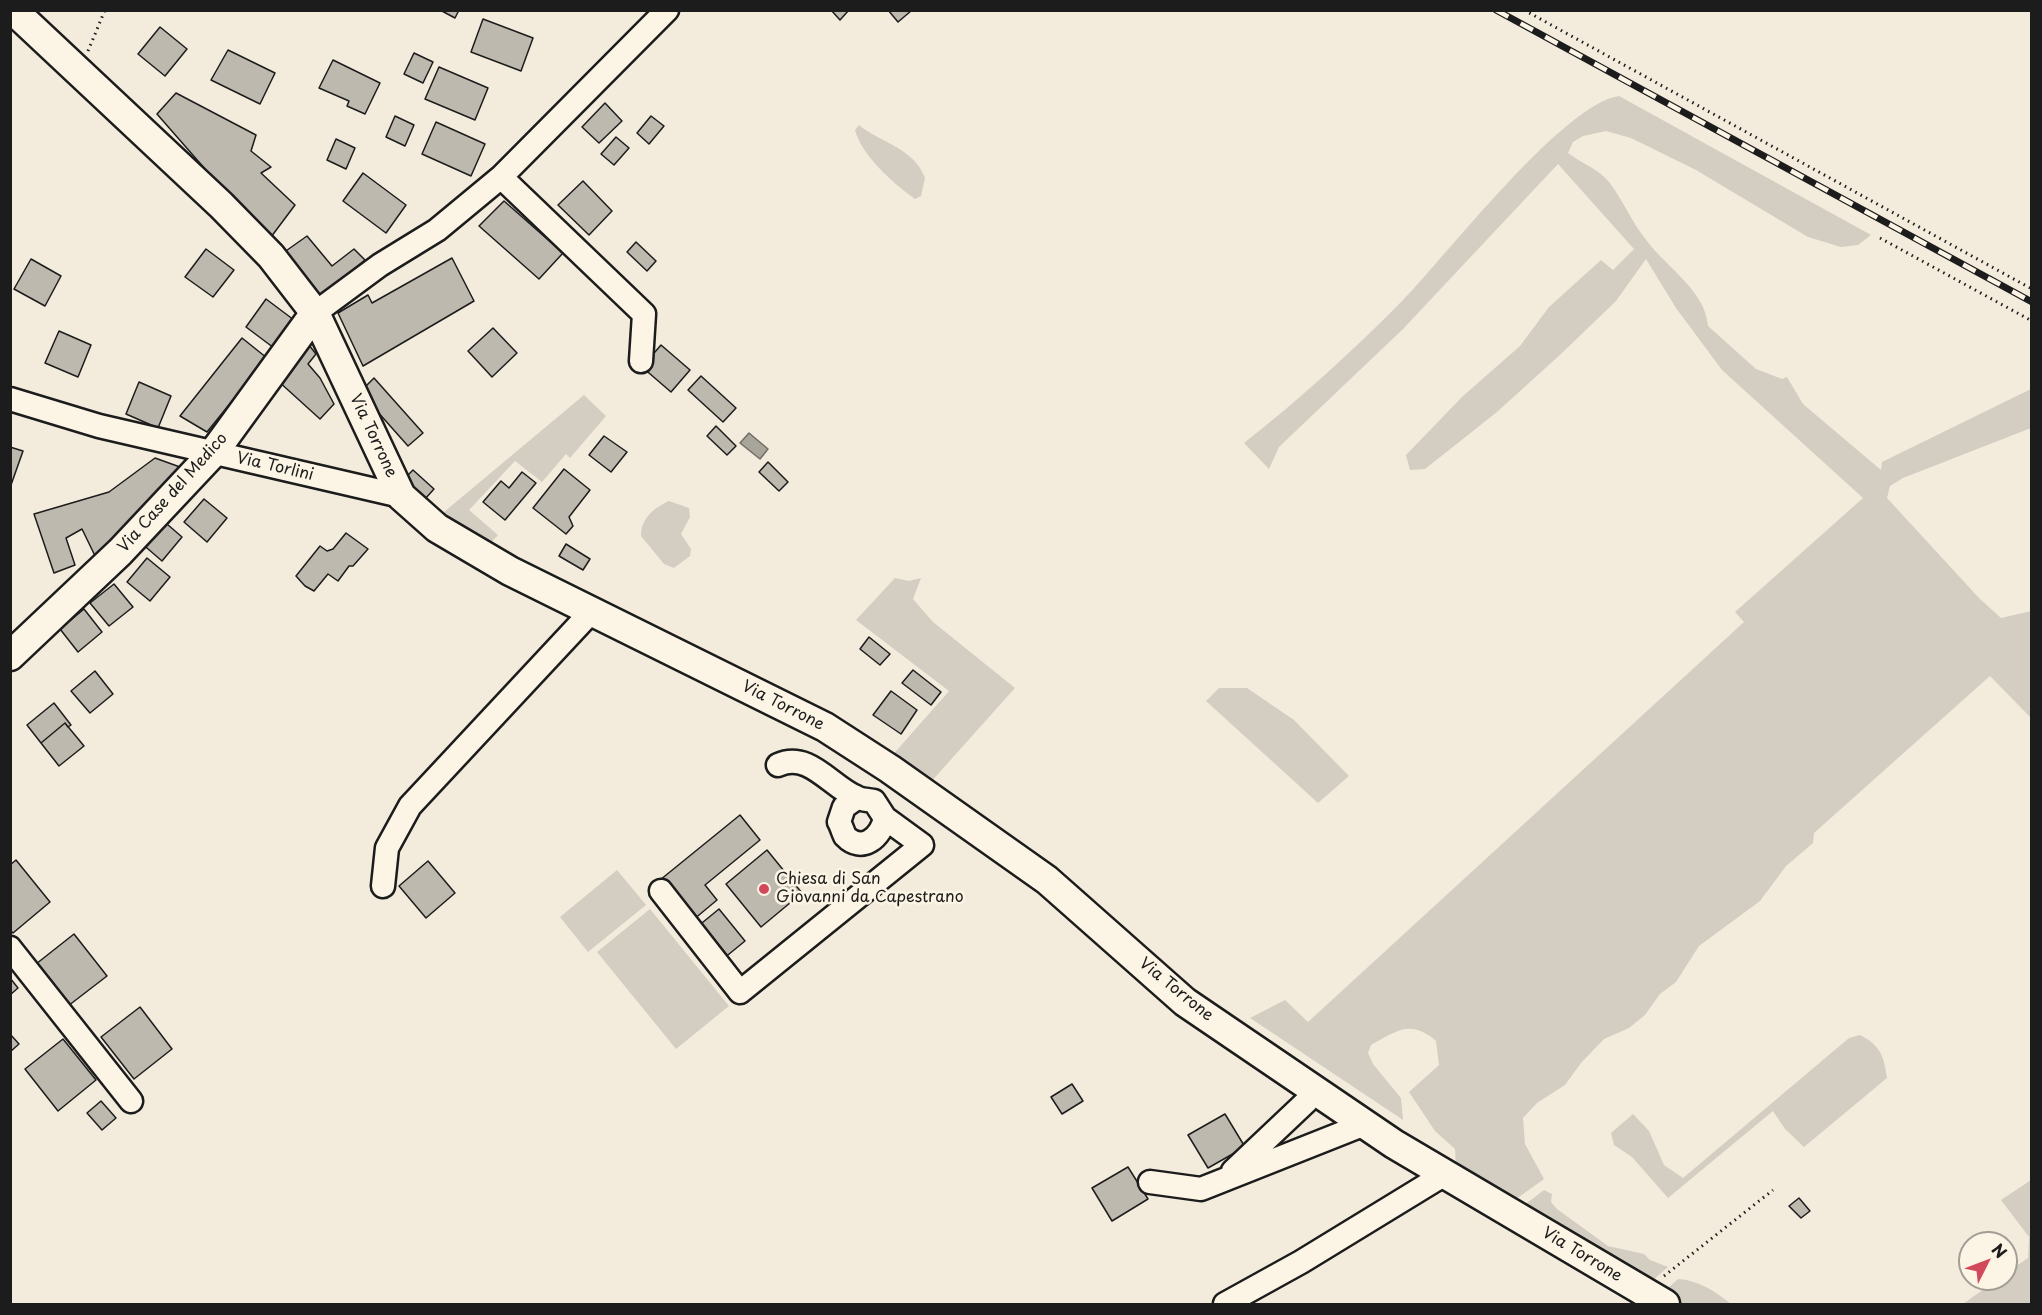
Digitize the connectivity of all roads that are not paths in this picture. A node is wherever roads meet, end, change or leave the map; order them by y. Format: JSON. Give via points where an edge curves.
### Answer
{"nodes":[{"id":1,"x":14,"y":10,"type":"edge"},
{"id":2,"x":667,"y":10,"type":"edge"},
{"id":3,"x":501,"y":177,"type":"junction"},
{"id":4,"x":315,"y":313,"type":"junction"},
{"id":5,"x":641,"y":360,"type":"dead end"},
{"id":6,"x":10,"y":399,"type":"edge"},
{"id":7,"x":214,"y":453,"type":"junction"},
{"id":8,"x":401,"y":496,"type":"junction"},
{"id":9,"x":592,"y":611,"type":"junction"},
{"id":10,"x":10,"y":656,"type":"edge"},
{"id":11,"x":778,"y":765,"type":"dead end"},
{"id":12,"x":891,"y":769,"type":"junction"},
{"id":13,"x":872,"y":806,"type":"junction"},
{"id":14,"x":383,"y":886,"type":"dead end"},
{"id":15,"x":661,"y":891,"type":"dead end"},
{"id":16,"x":10,"y":948,"type":"edge"},
{"id":17,"x":1314,"y":1089,"type":"junction"},
{"id":18,"x":131,"y":1101,"type":"dead end"},
{"id":19,"x":1365,"y":1124,"type":"junction"},
{"id":20,"x":1445,"y":1174,"type":"junction"},
{"id":21,"x":1223,"y":1180,"type":"junction"},
{"id":22,"x":1150,"y":1182,"type":"dead end"},
{"id":23,"x":1654,"y":1298,"type":"edge"},
{"id":24,"x":1226,"y":1305,"type":"edge"}],
"edges":[{"from":1,"to":4,"type":"main road","name":"Via Torrone","via":[[229,213],[271,256]]},
{"from":2,"to":3,"type":"street"},
{"from":3,"to":4,"type":"street","via":[[437,230],[380,265]]},
{"from":3,"to":5,"type":"street","via":[[644,314]]},
{"from":4,"to":7,"type":"main road","name":"Via Case del Medico"},
{"from":4,"to":8,"type":"main road","name":"Via Torrone"},
{"from":6,"to":7,"type":"street","name":"Via Torlini","via":[[99,426]]},
{"from":7,"to":8,"type":"street","name":"Via Torlini"},
{"from":7,"to":10,"type":"main road","name":"Via Case del Medico","via":[[120,552]]},
{"from":8,"to":9,"type":"main road","name":"Via Torrone","via":[[437,528],[510,571]]},
{"from":9,"to":12,"type":"main road","name":"Via Torrone","via":[[825,727]]},
{"from":9,"to":14,"type":"street","via":[[410,806],[387,848]]},
{"from":11,"to":13,"type":"street","via":[[803,762]]},
{"from":12,"to":13,"type":"street"},
{"from":12,"to":17,"type":"main road","name":"Via Torrone","via":[[1047,880],[1185,1002]]},
{"from":13,"to":13,"type":"street","via":[[844,807],[839,842],[872,841],[882,832]]},
{"from":13,"to":15,"type":"street","via":[[922,845],[740,992]]},
{"from":16,"to":18,"type":"street"},
{"from":17,"to":19,"type":"main road","name":"Via Torrone"},
{"from":17,"to":21,"type":"street","via":[[1307,1101]]},
{"from":19,"to":20,"type":"main road","name":"Via Torrone"},
{"from":19,"to":21,"type":"street"},
{"from":20,"to":23,"type":"main road","name":"Via Torrone"},
{"from":20,"to":24,"type":"street"},
{"from":21,"to":22,"type":"street","via":[[1201,1189]]}]}
